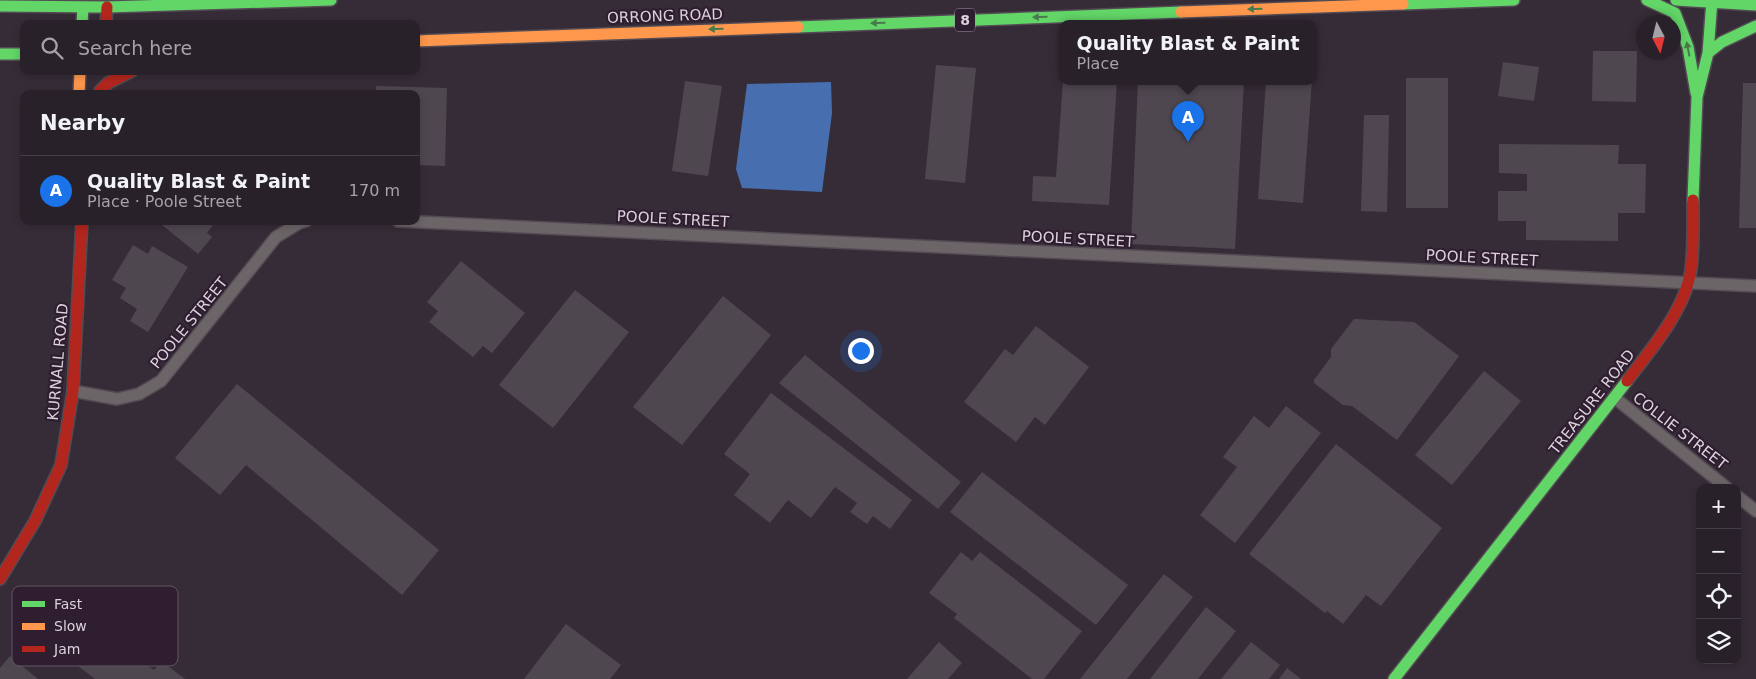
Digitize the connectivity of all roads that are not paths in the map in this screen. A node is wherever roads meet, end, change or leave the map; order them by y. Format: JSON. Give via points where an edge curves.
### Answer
{"nodes":[{"id":1,"x":5,"y":0,"type":"edge"},
{"id":2,"x":331,"y":0,"type":"edge"},
{"id":3,"x":1514,"y":0,"type":"edge"},
{"id":4,"x":1647,"y":0,"type":"edge"},
{"id":5,"x":1676,"y":0,"type":"edge"},
{"id":6,"x":0,"y":1,"type":"edge"},
{"id":7,"x":1712,"y":1,"type":"edge"},
{"id":8,"x":84,"y":3,"type":"edge"},
{"id":9,"x":108,"y":4,"type":"edge"},
{"id":10,"x":1756,"y":5,"type":"edge"},
{"id":11,"x":0,"y":6,"type":"edge"},
{"id":12,"x":82,"y":20,"type":"edge"},
{"id":13,"x":106,"y":20,"type":"edge"},
{"id":14,"x":1756,"y":26,"type":"edge"},
{"id":15,"x":420,"y":41,"type":"edge"},
{"id":16,"x":1708,"y":53,"type":"junction"},
{"id":17,"x":0,"y":54,"type":"edge"},
{"id":18,"x":20,"y":54,"type":"edge"},
{"id":19,"x":80,"y":75,"type":"edge"},
{"id":20,"x":102,"y":75,"type":"edge"},
{"id":21,"x":124,"y":75,"type":"edge"},
{"id":22,"x":79,"y":90,"type":"edge"},
{"id":23,"x":100,"y":90,"type":"edge"},
{"id":24,"x":102,"y":90,"type":"edge"},
{"id":25,"x":1697,"y":97,"type":"junction"},
{"id":26,"x":420,"y":222,"type":"edge"},
{"id":27,"x":82,"y":225,"type":"edge"},
{"id":28,"x":296,"y":225,"type":"edge"},
{"id":29,"x":1688,"y":283,"type":"junction"},
{"id":30,"x":1756,"y":286,"type":"edge"},
{"id":31,"x":73,"y":391,"type":"junction"},
{"id":32,"x":1615,"y":398,"type":"junction"},
{"id":33,"x":1722,"y":484,"type":"edge"},
{"id":34,"x":1741,"y":499,"type":"edge"},
{"id":35,"x":1756,"y":510,"type":"edge"},
{"id":36,"x":0,"y":579,"type":"edge"},
{"id":37,"x":1394,"y":679,"type":"edge"}],
"edges":[{"from":1,"to":6,"type":"main road"},
{"from":2,"to":9,"type":"main road"},
{"from":3,"to":15,"type":"main road","name":"ORRONG ROAD","number":"8","one_way":true},
{"from":25,"to":4,"type":"main road","name":"TREASURE ROAD","one_way":true,"via":[[1688,47],[1675,13]]},
{"from":5,"to":7,"type":"main road"},
{"from":7,"to":10,"type":"main road"},
{"from":7,"to":16,"type":"main road","name":"TREASURE ROAD"},
{"from":8,"to":9,"type":"main road"},
{"from":8,"to":11,"type":"main road"},
{"from":8,"to":12,"type":"main road"},
{"from":9,"to":13,"type":"main road"},
{"from":14,"to":16,"type":"main road","via":[[1722,42]]},
{"from":16,"to":25,"type":"main road","name":"TREASURE ROAD"},
{"from":17,"to":18,"type":"main road"},
{"from":19,"to":22,"type":"main road"},
{"from":20,"to":23,"type":"main road"},
{"from":21,"to":24,"type":"main road"},
{"from":25,"to":29,"type":"main road","name":"TREASURE ROAD","via":[[1692,255]]},
{"from":26,"to":29,"type":"street","name":"POOLE STREET"},
{"from":27,"to":31,"type":"main road","name":"KURNALL ROAD"},
{"from":28,"to":31,"type":"street","name":"POOLE STREET","via":[[276,237],[161,381],[139,394],[117,399]]},
{"from":29,"to":30,"type":"street","name":"POOLE STREET"},
{"from":29,"to":32,"type":"main road","name":"TREASURE ROAD","via":[[1664,331]]},
{"from":31,"to":36,"type":"main road","name":"KURNALL ROAD","via":[[61,465],[35,521]]},
{"from":32,"to":33,"type":"street","name":"COLLIE STREET"},
{"from":32,"to":37,"type":"main road","name":"TREASURE ROAD"},
{"from":34,"to":35,"type":"street"}]}
